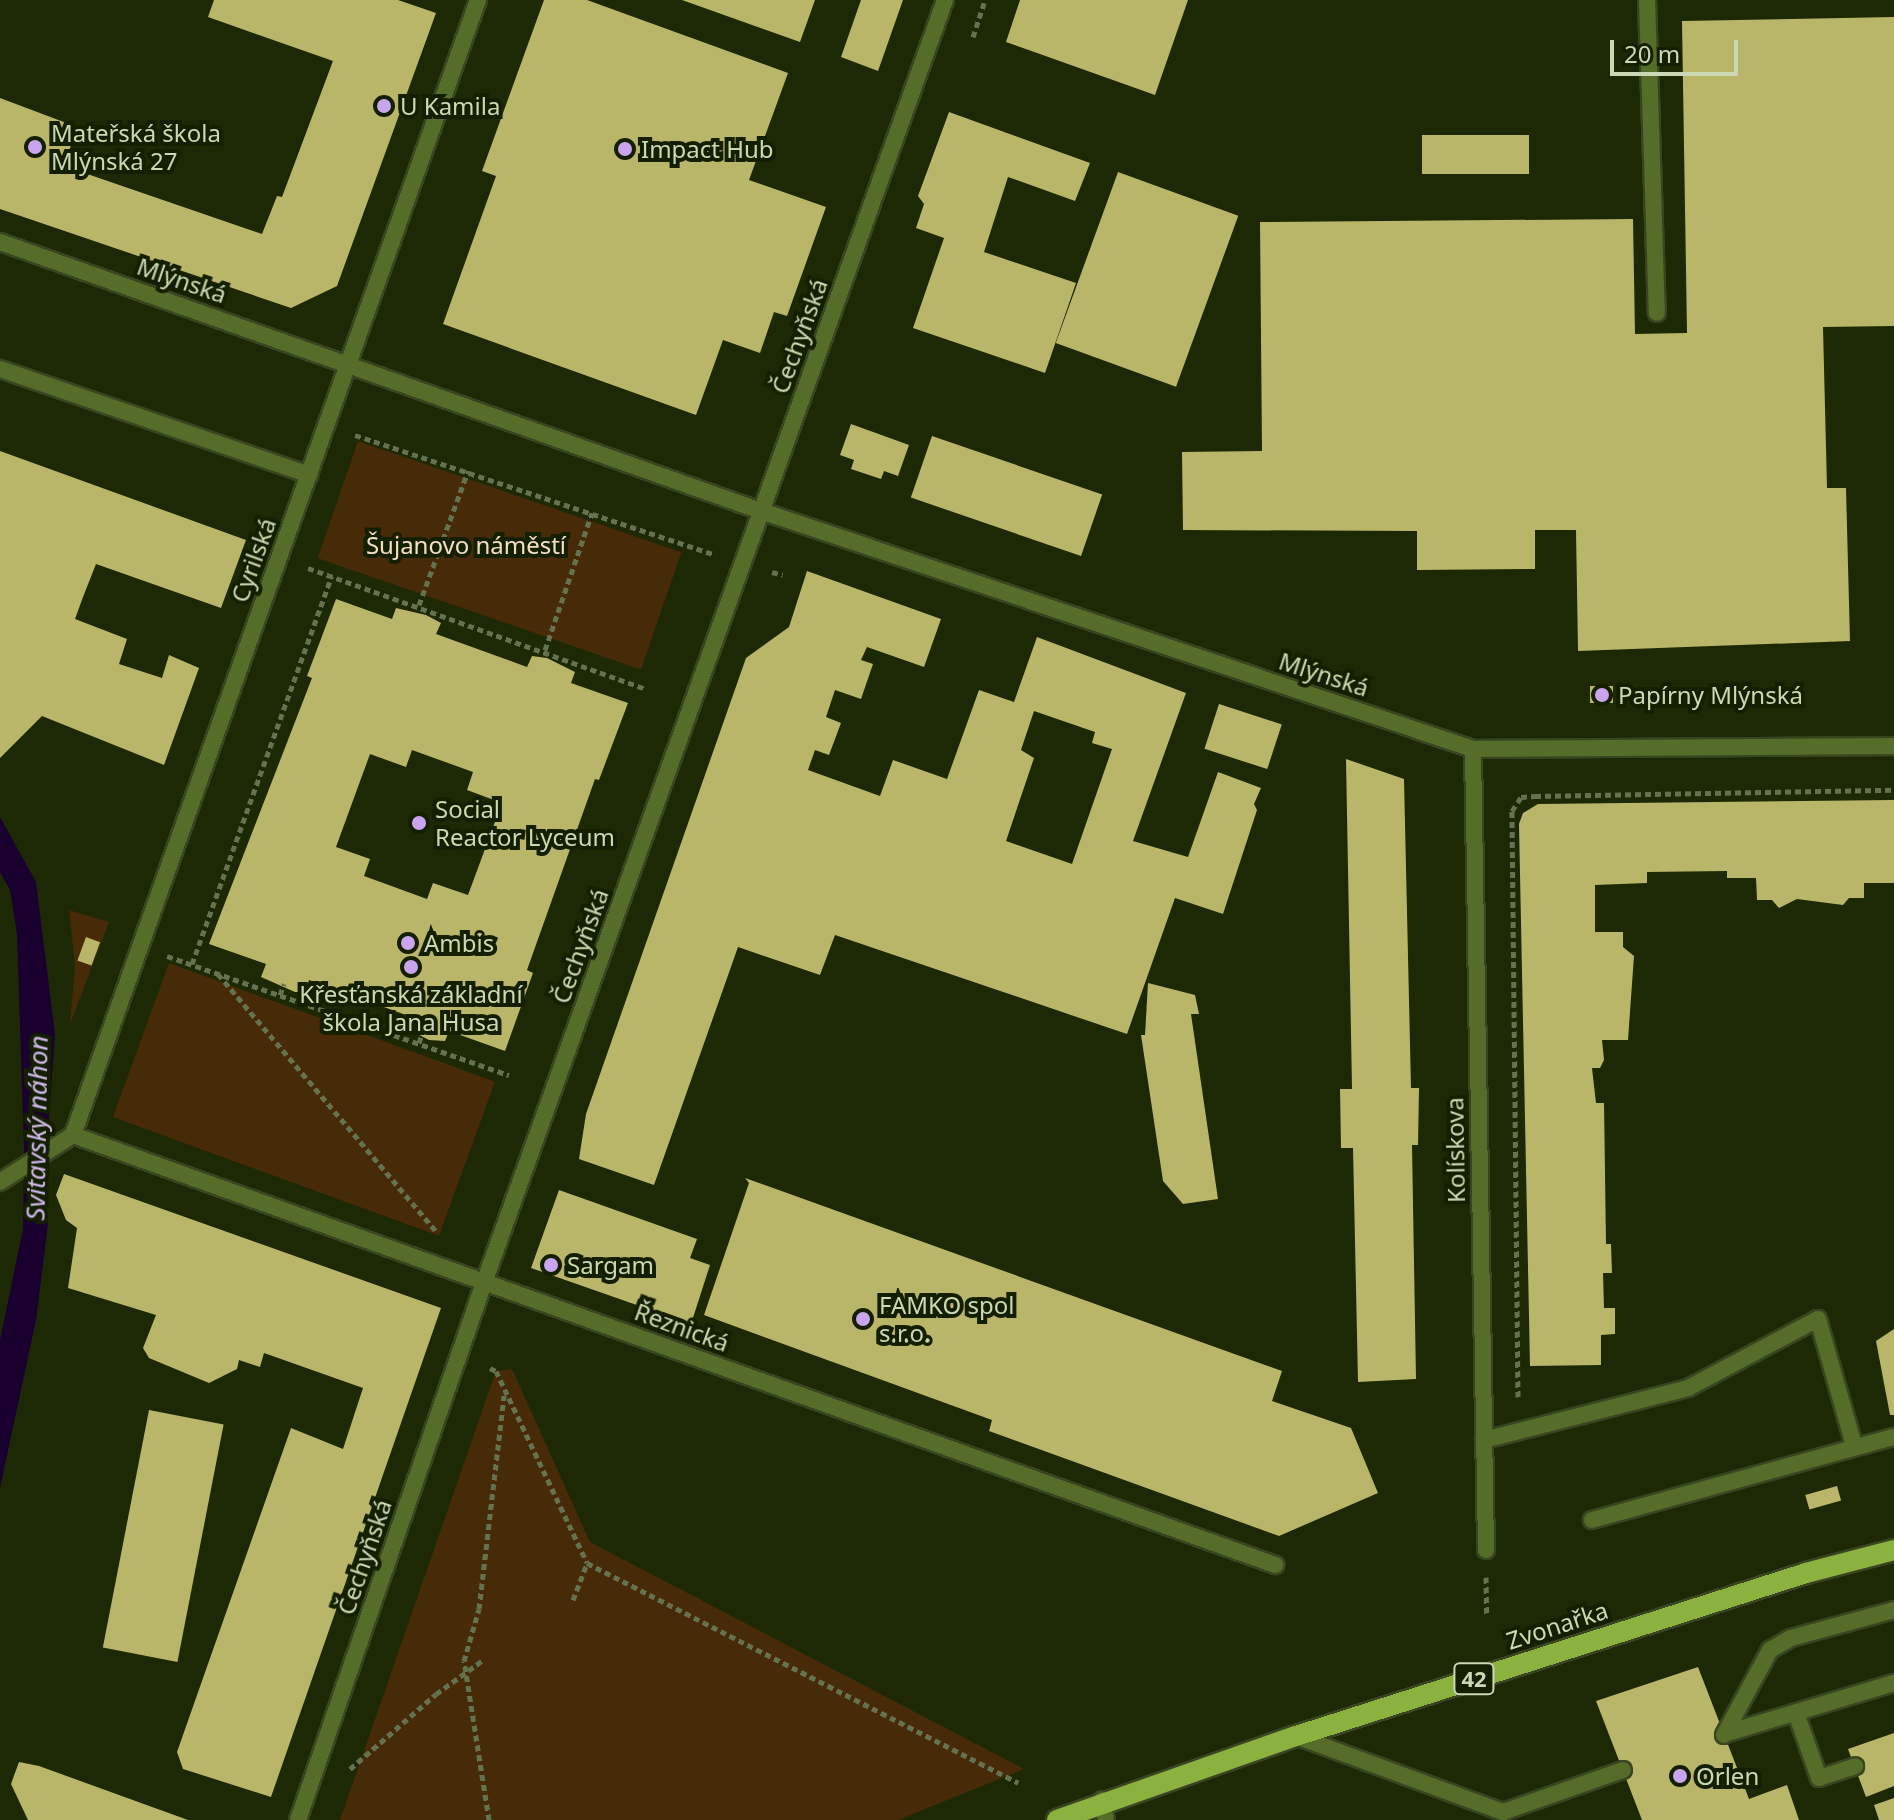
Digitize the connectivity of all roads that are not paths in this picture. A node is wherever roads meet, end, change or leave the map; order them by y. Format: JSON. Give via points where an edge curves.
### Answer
{"nodes":[{"id":1,"x":478,"y":0,"type":"edge"},
{"id":2,"x":945,"y":0,"type":"edge"},
{"id":3,"x":1647,"y":0,"type":"edge"},
{"id":4,"x":0,"y":242,"type":"edge"},
{"id":5,"x":1657,"y":313,"type":"dead end"},
{"id":6,"x":349,"y":364,"type":"junction"},
{"id":7,"x":0,"y":369,"type":"edge"},
{"id":8,"x":309,"y":475,"type":"junction"},
{"id":9,"x":761,"y":511,"type":"junction"},
{"id":10,"x":1894,"y":746,"type":"edge"},
{"id":11,"x":1473,"y":749,"type":"junction"},
{"id":12,"x":73,"y":1135,"type":"junction"},
{"id":13,"x":2,"y":1181,"type":"edge"},
{"id":14,"x":485,"y":1280,"type":"junction"},
{"id":15,"x":1894,"y":1437,"type":"edge"},
{"id":16,"x":1484,"y":1440,"type":"junction"},
{"id":17,"x":1854,"y":1445,"type":"junction"},
{"id":18,"x":1592,"y":1520,"type":"dead end"},
{"id":19,"x":1486,"y":1550,"type":"road end"},
{"id":20,"x":1894,"y":1550,"type":"edge"},
{"id":21,"x":1275,"y":1565,"type":"dead end"},
{"id":22,"x":1894,"y":1610,"type":"edge"},
{"id":23,"x":1894,"y":1683,"type":"edge"},
{"id":24,"x":1796,"y":1713,"type":"junction"},
{"id":25,"x":1296,"y":1736,"type":"junction"},
{"id":26,"x":1855,"y":1766,"type":"dead end"},
{"id":27,"x":1623,"y":1770,"type":"dead end"},
{"id":28,"x":1104,"y":1810,"type":"edge"},
{"id":29,"x":298,"y":1820,"type":"edge"},
{"id":30,"x":1057,"y":1820,"type":"edge"}],
"edges":[{"from":1,"to":6,"type":"street","name":"Cyrilská"},
{"from":2,"to":9,"type":"street","name":"Čechyňská"},
{"from":3,"to":5,"type":"street"},
{"from":4,"to":6,"type":"street","name":"Mlýnská"},
{"from":6,"to":8,"type":"street","name":"Cyrilská"},
{"from":6,"to":9,"type":"street"},
{"from":7,"to":8,"type":"street"},
{"from":8,"to":12,"type":"street","name":"Cyrilská"},
{"from":9,"to":11,"type":"street","name":"Mlýnská"},
{"from":9,"to":14,"type":"street","name":"Čechyňská"},
{"from":10,"to":11,"type":"street","name":"Mlýnská"},
{"from":11,"to":16,"type":"street","name":"Kolískova"},
{"from":12,"to":13,"type":"street"},
{"from":12,"to":14,"type":"street","name":"Řeznická"},
{"from":14,"to":21,"type":"street","name":"Řeznická"},
{"from":14,"to":29,"type":"street","name":"Čechyňská"},
{"from":15,"to":17,"type":"street"},
{"from":16,"to":17,"type":"street","via":[[1688,1388],[1818,1319]]},
{"from":16,"to":19,"type":"street","name":"Kolískova"},
{"from":17,"to":18,"type":"street"},
{"from":20,"to":25,"type":"main road","name":"Zvonařka","number":"42","via":[[1806,1573]]},
{"from":22,"to":24,"type":"street","via":[[1791,1638],[1770,1650],[1726,1734]]},
{"from":23,"to":24,"type":"street"},
{"from":24,"to":26,"type":"street","via":[[1819,1778]]},
{"from":25,"to":27,"type":"street","via":[[1503,1812]]},
{"from":25,"to":28,"type":"main road","name":"Zvonařka","number":"42"},
{"from":28,"to":30,"type":"main road","name":"Zvonařka","number":"42"}]}
